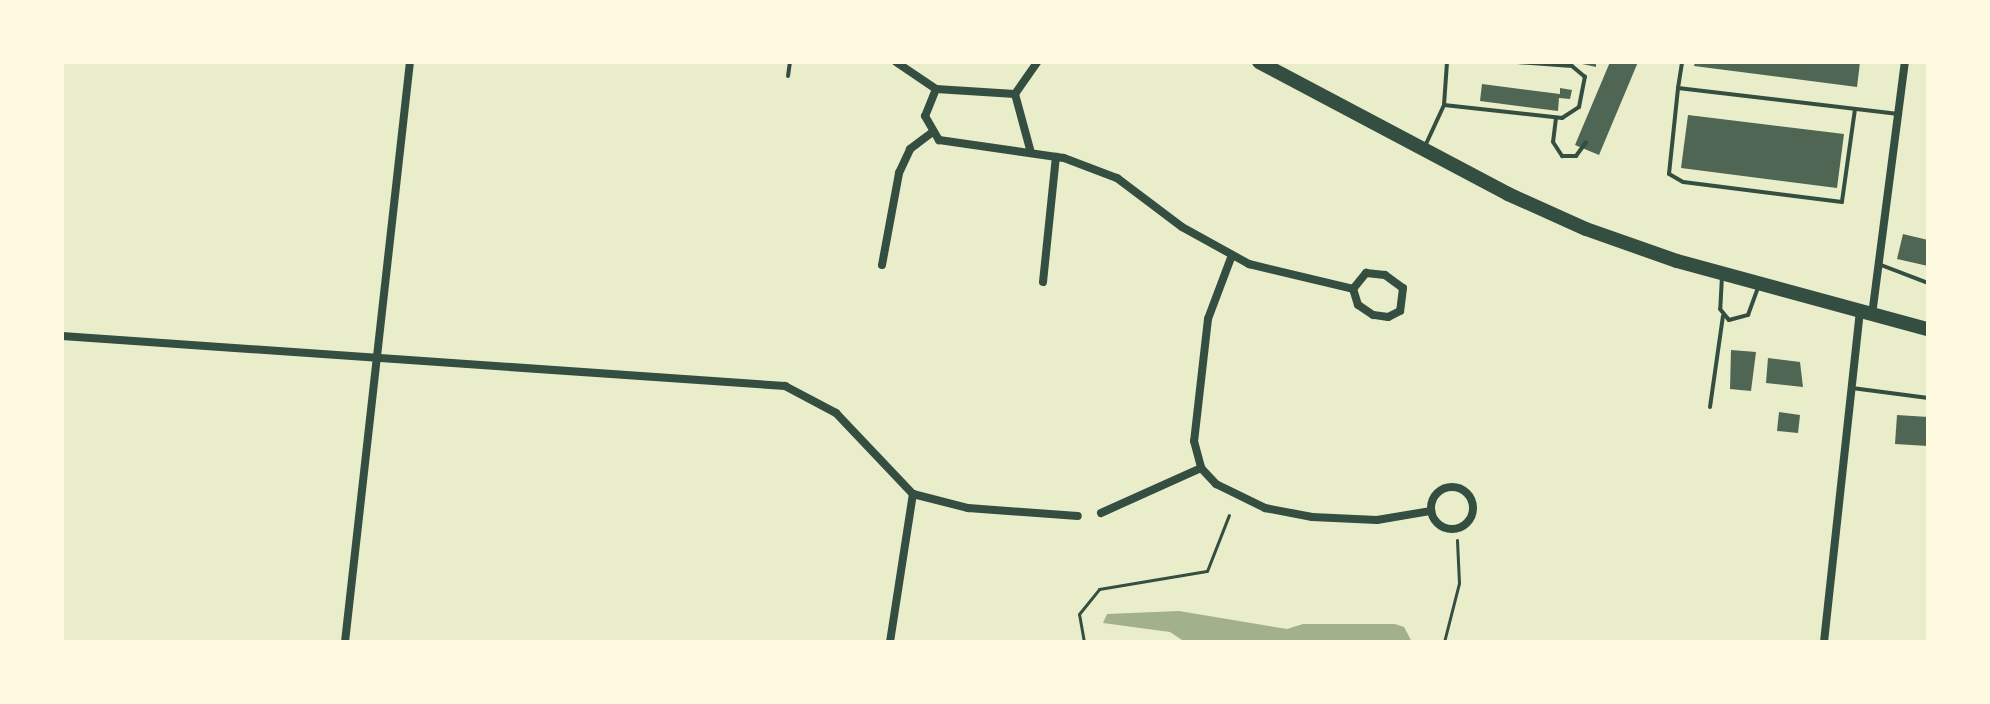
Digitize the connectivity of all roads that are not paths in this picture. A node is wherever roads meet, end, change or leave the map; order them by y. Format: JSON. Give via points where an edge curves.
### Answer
{"nodes":[{"id":1,"x":410,"y":62,"type":"edge"},
{"id":2,"x":790,"y":62,"type":"edge"},
{"id":3,"x":1037,"y":62,"type":"edge"},
{"id":4,"x":1259,"y":62,"type":"edge"},
{"id":5,"x":1447,"y":62,"type":"edge"},
{"id":6,"x":1517,"y":62,"type":"edge"},
{"id":7,"x":1682,"y":62,"type":"edge"},
{"id":8,"x":1905,"y":62,"type":"edge"},
{"id":9,"x":900,"y":63,"type":"edge"},
{"id":10,"x":1284,"y":68,"type":"edge"},
{"id":11,"x":788,"y":76,"type":"dead end"},
{"id":12,"x":1678,"y":88,"type":"junction"},
{"id":13,"x":936,"y":89,"type":"junction"},
{"id":14,"x":1015,"y":94,"type":"junction"},
{"id":15,"x":1444,"y":105,"type":"junction"},
{"id":16,"x":1855,"y":109,"type":"junction"},
{"id":17,"x":1898,"y":114,"type":"junction"},
{"id":18,"x":1556,"y":118,"type":"junction"},
{"id":19,"x":931,"y":133,"type":"junction"},
{"id":20,"x":1586,"y":142,"type":"dead end"},
{"id":21,"x":1423,"y":150,"type":"junction"},
{"id":22,"x":1031,"y":153,"type":"junction"},
{"id":23,"x":1056,"y":157,"type":"junction"},
{"id":24,"x":1232,"y":255,"type":"junction"},
{"id":25,"x":1879,"y":264,"type":"junction"},
{"id":26,"x":882,"y":265,"type":"dead end"},
{"id":27,"x":1722,"y":274,"type":"junction"},
{"id":28,"x":1043,"y":282,"type":"dead end"},
{"id":29,"x":1928,"y":283,"type":"edge"},
{"id":30,"x":1759,"y":284,"type":"junction"},
{"id":31,"x":1353,"y":289,"type":"junction"},
{"id":32,"x":1866,"y":314,"type":"junction"},
{"id":33,"x":1723,"y":316,"type":"junction"},
{"id":34,"x":1928,"y":329,"type":"edge"},
{"id":35,"x":62,"y":336,"type":"edge"},
{"id":36,"x":377,"y":360,"type":"junction"},
{"id":37,"x":1852,"y":388,"type":"junction"},
{"id":38,"x":1928,"y":398,"type":"edge"},
{"id":39,"x":1710,"y":407,"type":"dead end"},
{"id":40,"x":1201,"y":468,"type":"junction"},
{"id":41,"x":913,"y":494,"type":"junction"},
{"id":42,"x":1431,"y":511,"type":"junction"},
{"id":43,"x":1101,"y":513,"type":"dead end"},
{"id":44,"x":1078,"y":516,"type":"dead end"},
{"id":45,"x":345,"y":642,"type":"edge"},
{"id":46,"x":890,"y":642,"type":"edge"},
{"id":47,"x":1824,"y":642,"type":"edge"}],
"edges":[{"from":1,"to":36,"type":"street"},
{"from":2,"to":11,"type":"lane"},
{"from":3,"to":14,"type":"street"},
{"from":4,"to":10,"type":"main road"},
{"from":5,"to":15,"type":"lane"},
{"from":6,"to":18,"type":"lane","via":[[1572,66],[1585,77],[1579,107]]},
{"from":7,"to":12,"type":"lane"},
{"from":8,"to":17,"type":"street"},
{"from":9,"to":13,"type":"street"},
{"from":10,"to":21,"type":"main road"},
{"from":12,"to":16,"type":"lane"},
{"from":12,"to":16,"type":"lane","via":[[1669,174],[1683,182],[1842,202]]},
{"from":13,"to":14,"type":"street"},
{"from":13,"to":19,"type":"street","via":[[925,116]]},
{"from":14,"to":22,"type":"street"},
{"from":15,"to":18,"type":"lane"},
{"from":15,"to":21,"type":"lane"},
{"from":16,"to":17,"type":"lane"},
{"from":17,"to":25,"type":"street"},
{"from":18,"to":20,"type":"lane","via":[[1553,142],[1562,156],[1576,156]]},
{"from":19,"to":22,"type":"street","via":[[948,143]]},
{"from":19,"to":26,"type":"street","via":[[910,149],[899,173]]},
{"from":21,"to":27,"type":"main road","via":[[1586,229]]},
{"from":22,"to":23,"type":"street"},
{"from":23,"to":24,"type":"street","via":[[1117,178],[1182,227]]},
{"from":23,"to":28,"type":"street"},
{"from":24,"to":31,"type":"street","via":[[1249,264]]},
{"from":24,"to":40,"type":"street","via":[[1208,319],[1194,441]]},
{"from":25,"to":29,"type":"lane"},
{"from":25,"to":32,"type":"street"},
{"from":27,"to":30,"type":"main road"},
{"from":27,"to":33,"type":"lane"},
{"from":30,"to":32,"type":"main road"},
{"from":30,"to":33,"type":"lane","via":[[1748,315],[1737,321]]},
{"from":31,"to":31,"type":"street","via":[[1366,273],[1385,275],[1403,288],[1404,302],[1388,317],[1373,315],[1358,305]]},
{"from":32,"to":34,"type":"main road"},
{"from":32,"to":37,"type":"street"},
{"from":33,"to":39,"type":"lane"},
{"from":35,"to":36,"type":"street"},
{"from":36,"to":41,"type":"street","via":[[785,386],[833,410]]},
{"from":36,"to":45,"type":"street"},
{"from":37,"to":38,"type":"lane"},
{"from":37,"to":47,"type":"street"},
{"from":40,"to":42,"type":"street","via":[[1216,484],[1288,513],[1377,520]]},
{"from":40,"to":43,"type":"street"},
{"from":41,"to":44,"type":"street","via":[[968,508]]},
{"from":41,"to":46,"type":"street"},
{"from":42,"to":42,"type":"street","via":[[1439,525],[1455,529],[1469,521],[1474,505],[1466,490],[1449,486],[1435,495]]}]}
